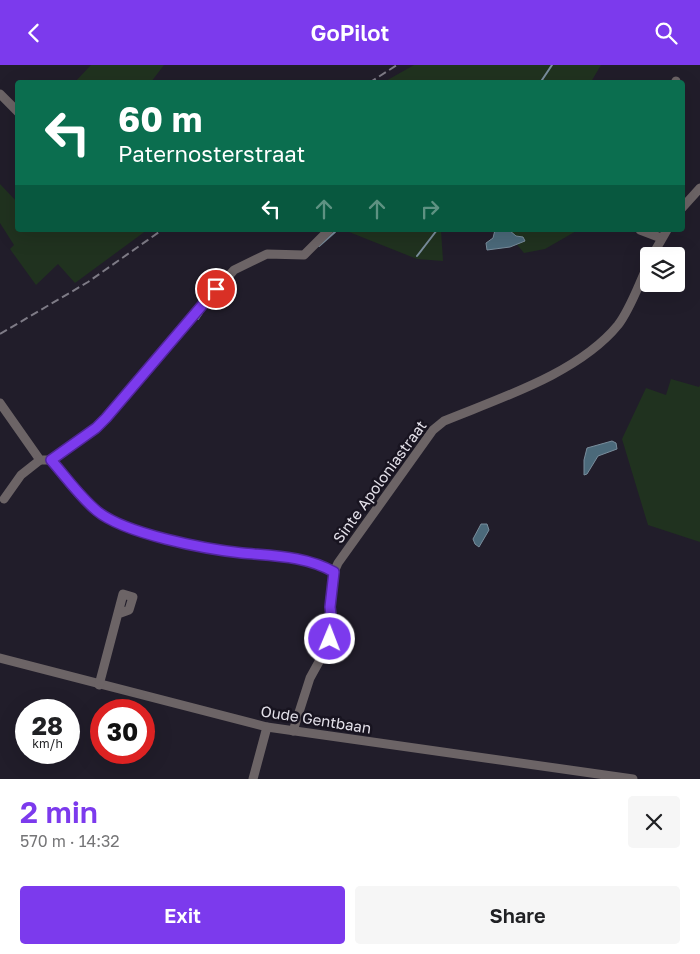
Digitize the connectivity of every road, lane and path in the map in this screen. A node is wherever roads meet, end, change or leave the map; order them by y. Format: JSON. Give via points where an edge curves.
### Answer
{"nodes":[{"id":1,"x":0,"y":94,"type":"edge"},
{"id":2,"x":15,"y":109,"type":"edge"},
{"id":3,"x":700,"y":188,"type":"edge"},
{"id":4,"x":685,"y":206,"type":"edge"},
{"id":5,"x":327,"y":232,"type":"edge"},
{"id":6,"x":645,"y":232,"type":"edge"},
{"id":7,"x":666,"y":232,"type":"edge"},
{"id":8,"x":661,"y":238,"type":"junction"},
{"id":9,"x":656,"y":247,"type":"edge"},
{"id":10,"x":640,"y":281,"type":"edge"},
{"id":11,"x":0,"y":403,"type":"edge"},
{"id":12,"x":40,"y":460,"type":"junction"},
{"id":13,"x":51,"y":460,"type":"junction"},
{"id":14,"x":4,"y":499,"type":"dead end"},
{"id":15,"x":334,"y":572,"type":"junction"},
{"id":16,"x":118,"y":614,"type":"dead end"},
{"id":17,"x":0,"y":658,"type":"edge"},
{"id":18,"x":98,"y":685,"type":"junction"},
{"id":19,"x":268,"y":727,"type":"junction"},
{"id":20,"x":293,"y":731,"type":"junction"},
{"id":21,"x":253,"y":779,"type":"edge"},
{"id":22,"x":634,"y":779,"type":"edge"}],
"edges":[{"from":1,"to":2,"type":"street"},
{"from":3,"to":4,"type":"street"},
{"from":5,"to":13,"type":"street","via":[[304,255],[268,254],[234,270],[96,428]]},
{"from":6,"to":8,"type":"street"},
{"from":7,"to":8,"type":"street"},
{"from":8,"to":9,"type":"street"},
{"from":10,"to":15,"type":"street","name":"Sinte Apoloniastraat","via":[[618,324],[587,353],[547,377],[438,424]]},
{"from":11,"to":12,"type":"street"},
{"from":12,"to":13,"type":"street"},
{"from":12,"to":14,"type":"street","via":[[21,475]]},
{"from":13,"to":15,"type":"street","via":[[97,511],[113,521],[207,549],[298,558]]},
{"from":15,"to":20,"type":"street","name":"Sinte Apoloniastraat","via":[[330,607],[333,631],[310,678]]},
{"from":16,"to":18,"type":"street"},
{"from":17,"to":18,"type":"street","name":"Oude Gentbaan"},
{"from":18,"to":19,"type":"street","name":"Oude Gentbaan"},
{"from":19,"to":20,"type":"street","name":"Oude Gentbaan"},
{"from":19,"to":21,"type":"street"},
{"from":20,"to":22,"type":"street","name":"Oude Gentbaan"}]}
